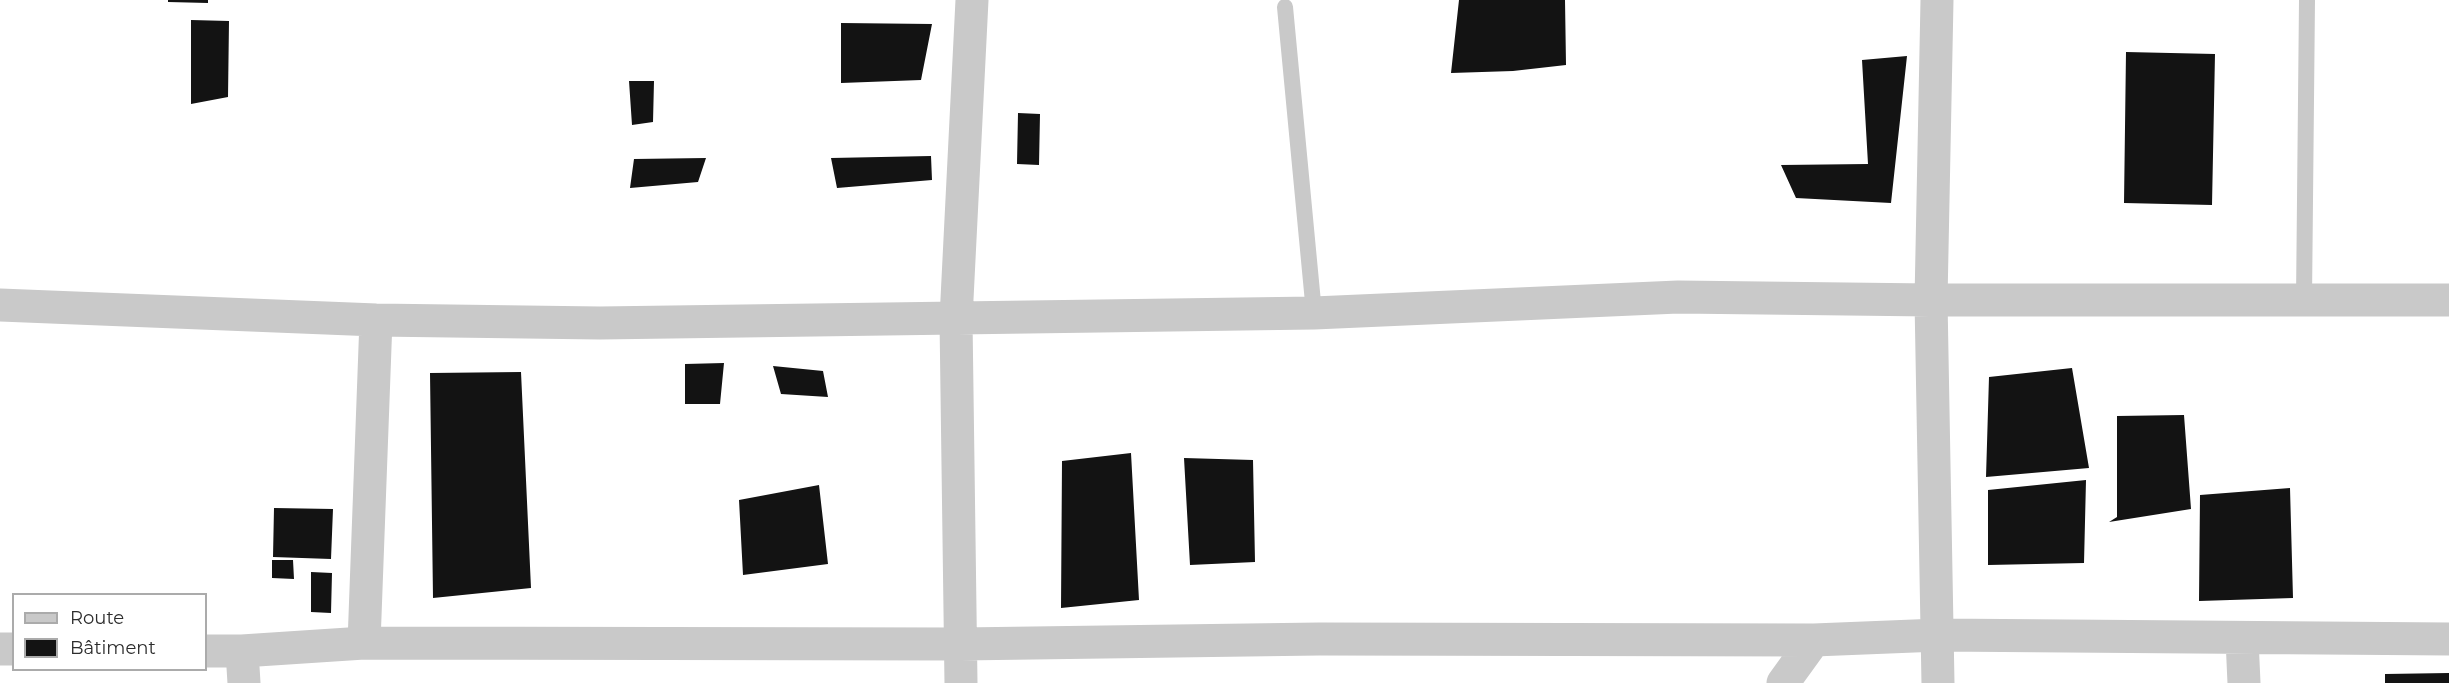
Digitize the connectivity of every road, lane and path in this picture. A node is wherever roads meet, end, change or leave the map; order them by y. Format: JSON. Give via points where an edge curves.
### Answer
{"nodes":[{"id":1,"x":972,"y":0,"type":"edge"},
{"id":2,"x":1937,"y":0,"type":"edge"},
{"id":3,"x":2307,"y":0,"type":"edge"},
{"id":4,"x":1285,"y":7,"type":"dead end"},
{"id":5,"x":1931,"y":300,"type":"junction"},
{"id":6,"x":2304,"y":300,"type":"junction"},
{"id":7,"x":2449,"y":300,"type":"edge"},
{"id":8,"x":0,"y":305,"type":"edge"},
{"id":9,"x":1314,"y":313,"type":"junction"},
{"id":10,"x":956,"y":319,"type":"junction"},
{"id":11,"x":376,"y":320,"type":"junction"},
{"id":12,"x":1939,"y":635,"type":"junction"},
{"id":13,"x":2242,"y":639,"type":"junction"},
{"id":14,"x":2449,"y":639,"type":"edge"},
{"id":15,"x":1814,"y":640,"type":"junction"},
{"id":16,"x":364,"y":643,"type":"junction"},
{"id":17,"x":961,"y":644,"type":"junction"},
{"id":18,"x":207,"y":651,"type":"edge"},
{"id":19,"x":242,"y":651,"type":"junction"},
{"id":20,"x":244,"y":683,"type":"edge"},
{"id":21,"x":961,"y":683,"type":"edge"},
{"id":22,"x":1783,"y":683,"type":"edge"},
{"id":23,"x":1938,"y":683,"type":"edge"},
{"id":24,"x":2244,"y":683,"type":"edge"}],
"edges":[{"from":1,"to":10,"type":"street"},
{"from":2,"to":5,"type":"street"},
{"from":3,"to":6,"type":"lane"},
{"from":4,"to":9,"type":"lane"},
{"from":5,"to":6,"type":"street"},
{"from":5,"to":9,"type":"street","via":[[1678,297]]},
{"from":5,"to":12,"type":"street"},
{"from":6,"to":7,"type":"street"},
{"from":8,"to":11,"type":"street"},
{"from":9,"to":10,"type":"street"},
{"from":10,"to":11,"type":"street","via":[[600,323]]},
{"from":10,"to":17,"type":"street"},
{"from":11,"to":16,"type":"street"},
{"from":12,"to":13,"type":"street"},
{"from":12,"to":15,"type":"street"},
{"from":12,"to":23,"type":"street"},
{"from":13,"to":14,"type":"street"},
{"from":13,"to":24,"type":"street"},
{"from":15,"to":17,"type":"street","via":[[1318,639]]},
{"from":15,"to":22,"type":"street"},
{"from":16,"to":17,"type":"street"},
{"from":16,"to":19,"type":"street"},
{"from":17,"to":21,"type":"street"},
{"from":18,"to":19,"type":"street"},
{"from":19,"to":20,"type":"street"}]}
